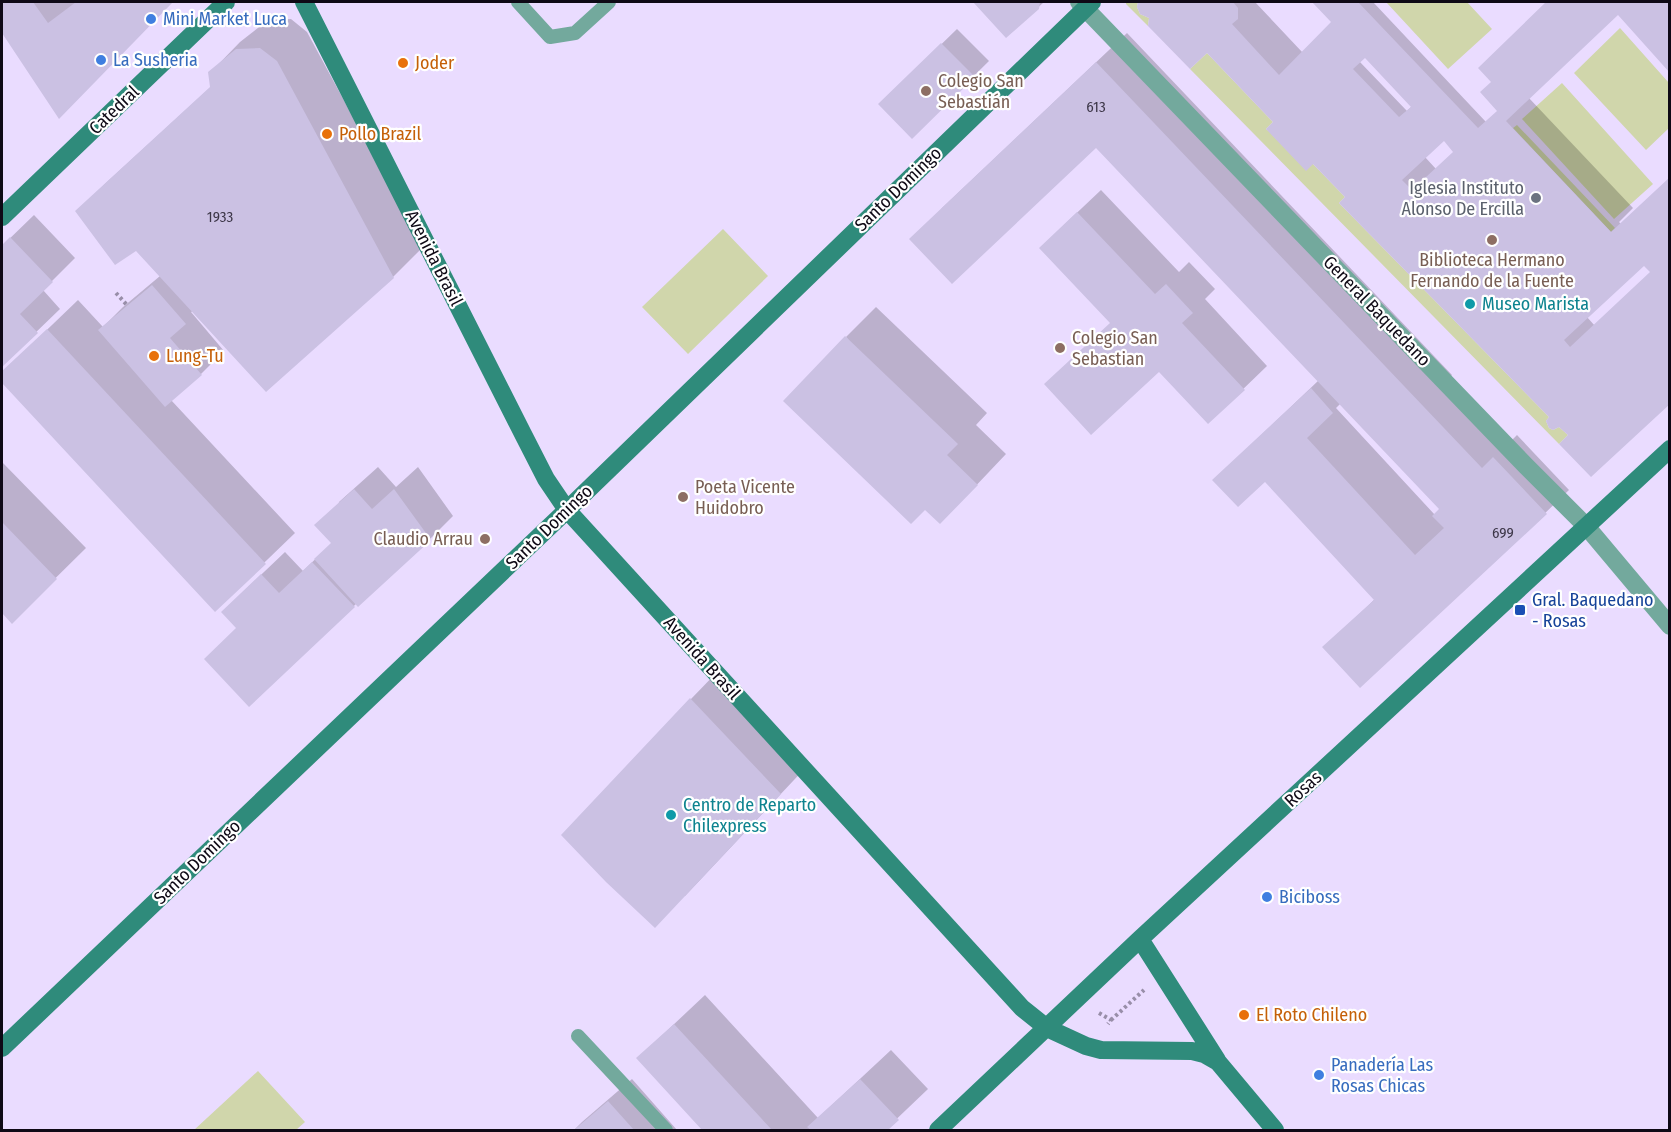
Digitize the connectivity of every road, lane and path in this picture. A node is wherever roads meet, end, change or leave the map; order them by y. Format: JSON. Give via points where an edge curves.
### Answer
{"nodes":[{"id":1,"x":226,"y":2,"type":"edge"},
{"id":2,"x":304,"y":2,"type":"edge"},
{"id":3,"x":518,"y":2,"type":"edge"},
{"id":4,"x":609,"y":2,"type":"edge"},
{"id":5,"x":1085,"y":4,"type":"edge"},
{"id":6,"x":2,"y":218,"type":"edge"},
{"id":7,"x":116,"y":292,"type":"dead end"},
{"id":8,"x":127,"y":305,"type":"dead end"},
{"id":9,"x":1670,"y":449,"type":"edge"},
{"id":10,"x":567,"y":510,"type":"junction"},
{"id":11,"x":1586,"y":526,"type":"junction"},
{"id":12,"x":1670,"y":626,"type":"edge"},
{"id":13,"x":1140,"y":939,"type":"junction"},
{"id":14,"x":1162,"y":973,"type":"junction"},
{"id":15,"x":1111,"y":1020,"type":"dead end"},
{"id":16,"x":1047,"y":1028,"type":"junction"},
{"id":17,"x":578,"y":1036,"type":"dead end"},
{"id":18,"x":2,"y":1048,"type":"edge"},
{"id":19,"x":1218,"y":1062,"type":"junction"},
{"id":20,"x":666,"y":1131,"type":"edge"},
{"id":21,"x":938,"y":1131,"type":"edge"},
{"id":22,"x":1275,"y":1131,"type":"edge"}],
"edges":[{"from":1,"to":6,"type":"street","name":"Catedral"},
{"from":2,"to":10,"type":"street","name":"Avenida Brasil","via":[[524,436]]},
{"from":3,"to":4,"type":"lane","via":[[550,37],[575,33]]},
{"from":5,"to":10,"type":"street","name":"Santo Domingo"},
{"from":5,"to":11,"type":"street","name":"General Baquedano"},
{"from":7,"to":8,"type":"path"},
{"from":9,"to":11,"type":"street","name":"Rosas"},
{"from":10,"to":16,"type":"street","name":"Avenida Brasil","via":[[1022,1008]]},
{"from":10,"to":18,"type":"street","name":"Santo Domingo"},
{"from":11,"to":12,"type":"street","name":"General Baquedano"},
{"from":11,"to":13,"type":"street","name":"Rosas"},
{"from":13,"to":14,"type":"street"},
{"from":13,"to":16,"type":"street","name":"Rosas"},
{"from":14,"to":15,"type":"path"},
{"from":14,"to":19,"type":"street"},
{"from":16,"to":19,"type":"street","name":"Avenida Brasil","via":[[1101,1050],[1192,1051]]},
{"from":16,"to":21,"type":"street","name":"Rosas"},
{"from":17,"to":20,"type":"lane"},
{"from":19,"to":22,"type":"street","name":"Avenida Brasil"}]}
